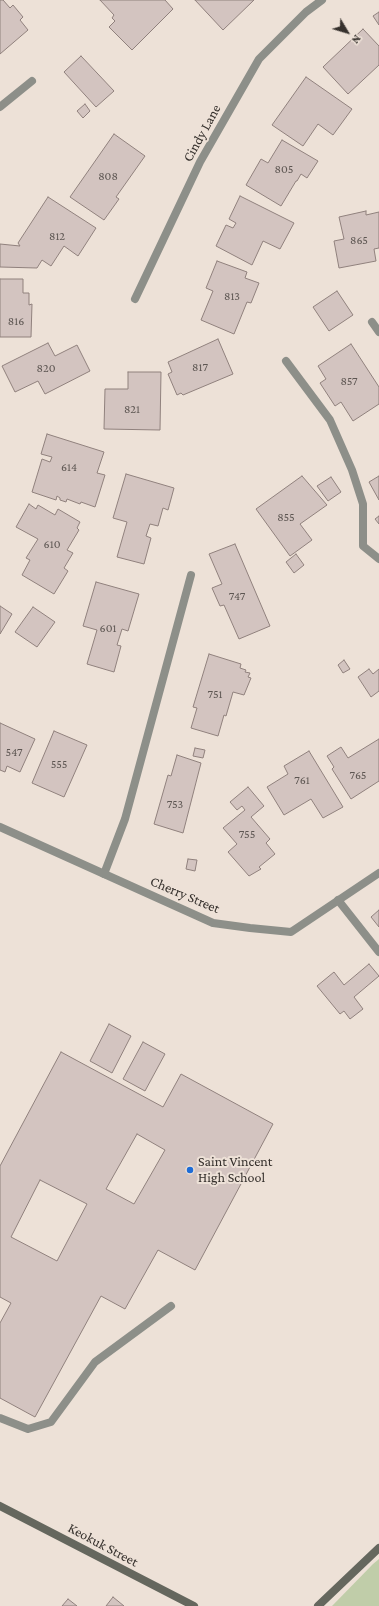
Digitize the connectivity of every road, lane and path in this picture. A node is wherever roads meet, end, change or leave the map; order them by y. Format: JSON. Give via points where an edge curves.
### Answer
{"nodes":[{"id":1,"x":322,"y":0,"type":"edge"},
{"id":2,"x":32,"y":81,"type":"dead end"},
{"id":3,"x":0,"y":107,"type":"edge"},
{"id":4,"x":135,"y":299,"type":"dead end"},
{"id":5,"x":372,"y":322,"type":"dead end"},
{"id":6,"x":379,"y":332,"type":"edge"},
{"id":7,"x":286,"y":362,"type":"dead end"},
{"id":8,"x":379,"y":559,"type":"edge"},
{"id":9,"x":190,"y":575,"type":"dead end"},
{"id":10,"x":0,"y":827,"type":"edge"},
{"id":11,"x":379,"y":873,"type":"edge"},
{"id":12,"x":104,"y":874,"type":"junction"},
{"id":13,"x":338,"y":900,"type":"junction"},
{"id":14,"x":379,"y":952,"type":"edge"},
{"id":15,"x":171,"y":1306,"type":"dead end"},
{"id":16,"x":0,"y":1418,"type":"edge"},
{"id":17,"x":0,"y":1506,"type":"edge"},
{"id":18,"x":379,"y":1548,"type":"edge"},
{"id":19,"x":194,"y":1606,"type":"edge"},
{"id":20,"x":318,"y":1606,"type":"edge"}],
"edges":[{"from":1,"to":4,"type":"street","name":"Cindy Lane","via":[[306,12],[259,59],[200,162]]},
{"from":2,"to":3,"type":"street"},
{"from":5,"to":6,"type":"street"},
{"from":7,"to":8,"type":"street","via":[[330,420],[352,470],[363,504],[363,546]]},
{"from":9,"to":12,"type":"street","via":[[125,819]]},
{"from":10,"to":12,"type":"street","name":"Cherry Street"},
{"from":11,"to":13,"type":"street","name":"Cherry Street"},
{"from":12,"to":13,"type":"street","name":"Cherry Street","via":[[213,923],[250,928],[291,932]]},
{"from":13,"to":14,"type":"street"},
{"from":15,"to":16,"type":"street","via":[[95,1362],[50,1422],[28,1429]]},
{"from":17,"to":19,"type":"street","name":"Keokuk Street"},
{"from":18,"to":20,"type":"street"}]}
